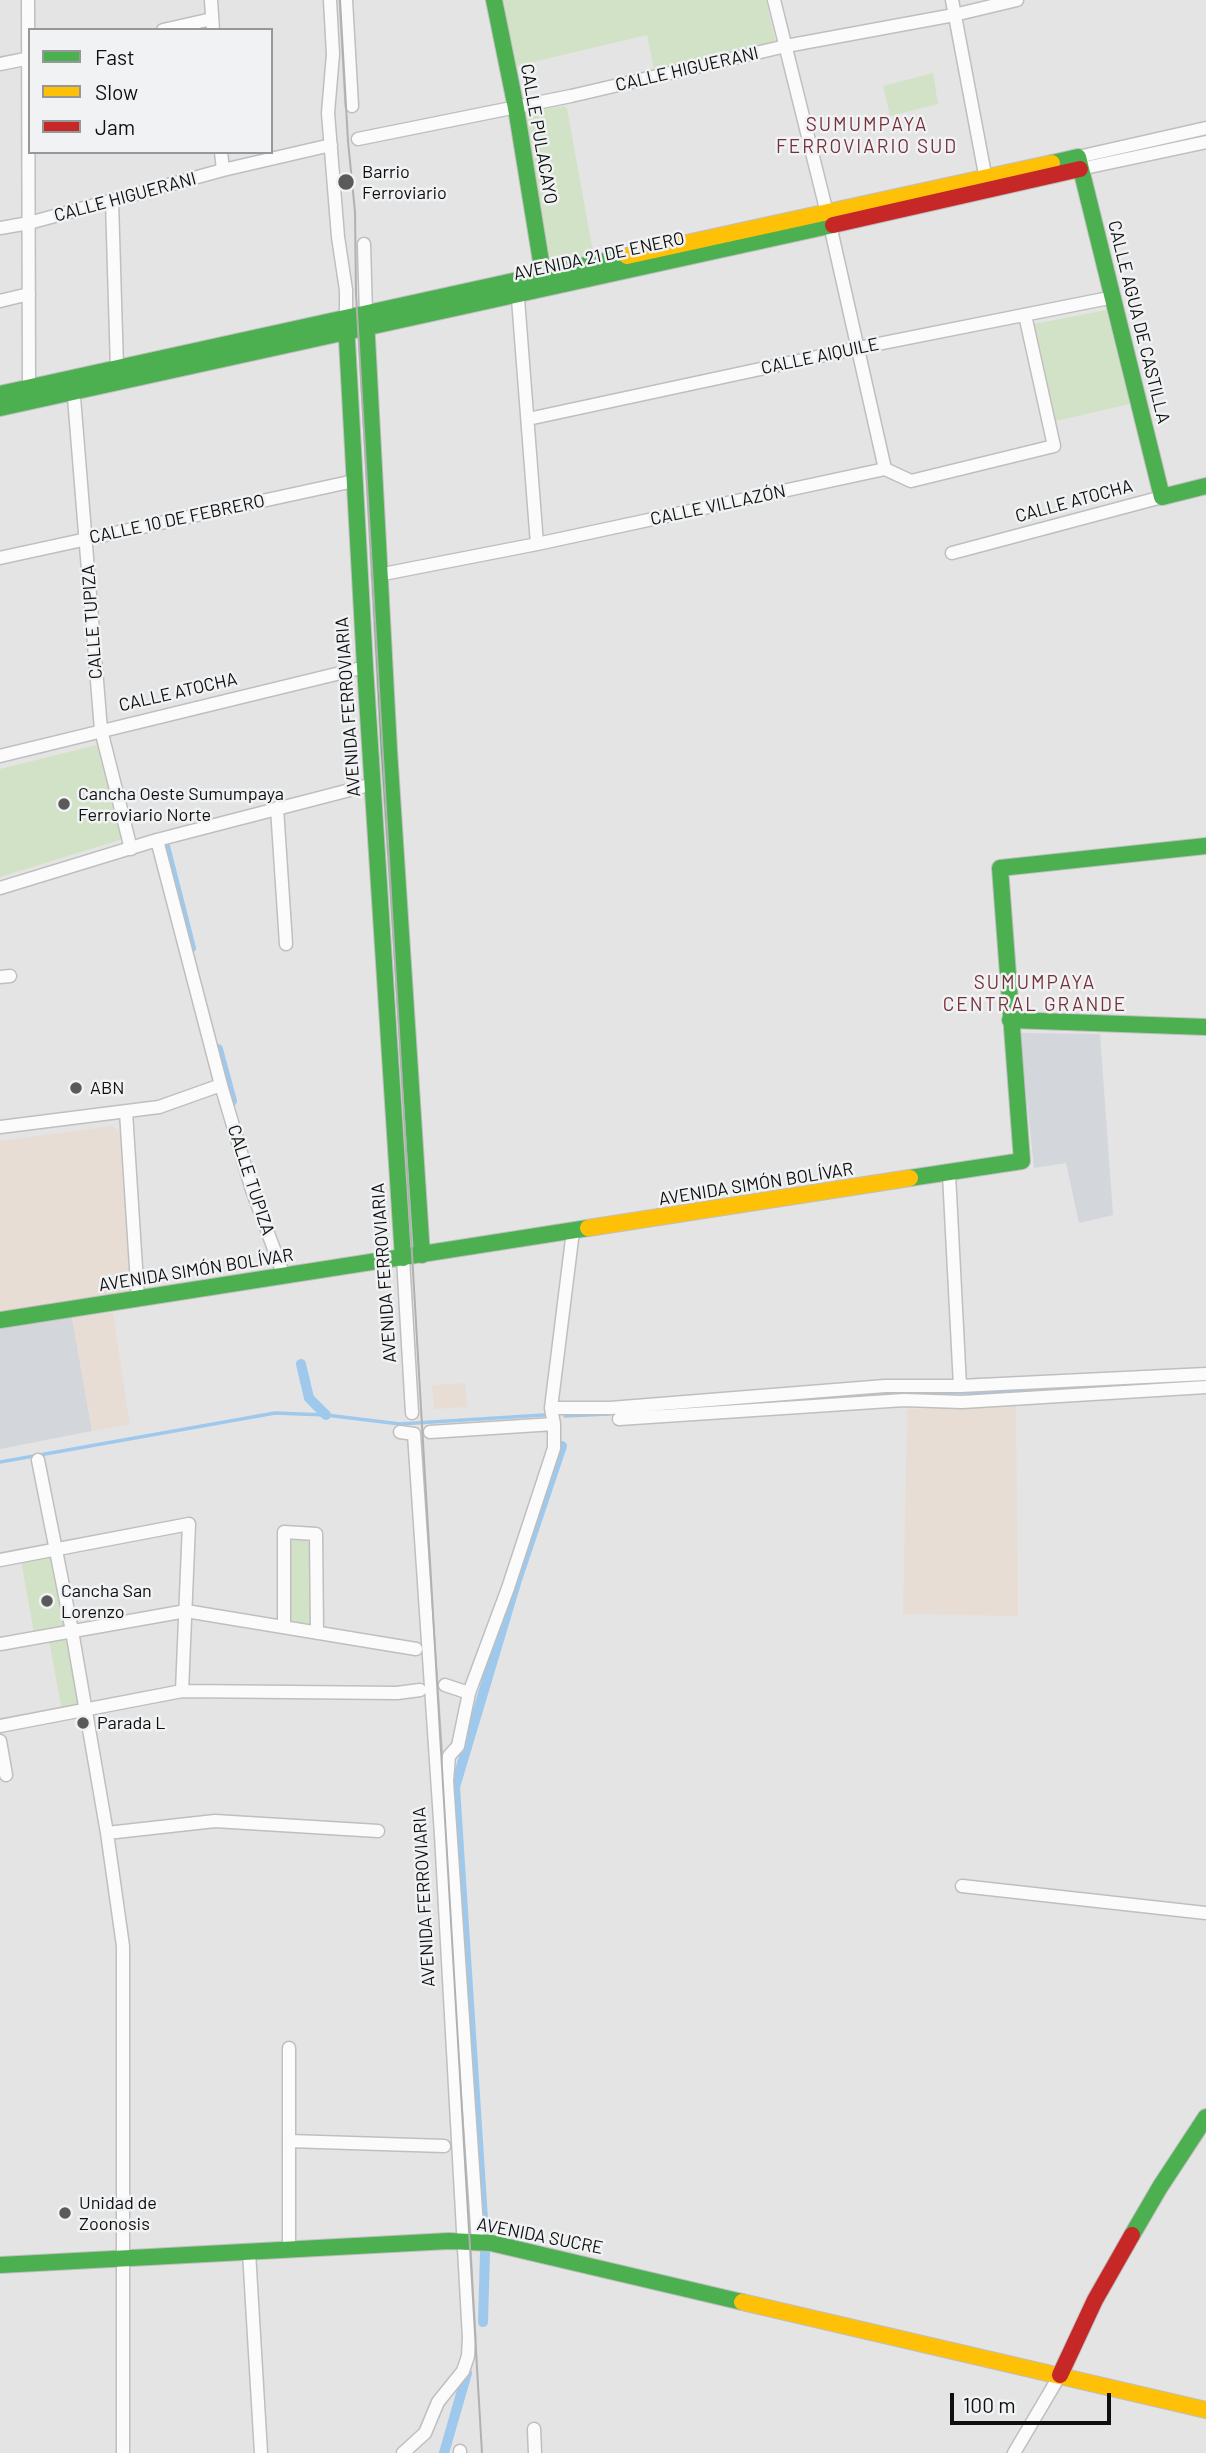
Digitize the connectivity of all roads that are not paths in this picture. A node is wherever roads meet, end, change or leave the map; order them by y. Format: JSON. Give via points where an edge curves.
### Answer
{"nodes":[{"id":1,"x":28,"y":0,"type":"edge"},
{"id":2,"x":211,"y":0,"type":"edge"},
{"id":3,"x":330,"y":0,"type":"edge"},
{"id":4,"x":346,"y":0,"type":"edge"},
{"id":5,"x":495,"y":0,"type":"edge"},
{"id":6,"x":774,"y":0,"type":"edge"},
{"id":7,"x":952,"y":0,"type":"edge"},
{"id":8,"x":1017,"y":0,"type":"edge"},
{"id":9,"x":954,"y":15,"type":"junction"},
{"id":10,"x":212,"y":25,"type":"edge"},
{"id":11,"x":28,"y":28,"type":"edge"},
{"id":12,"x":183,"y":28,"type":"edge"},
{"id":13,"x":786,"y":46,"type":"junction"},
{"id":14,"x":28,"y":58,"type":"edge"},
{"id":15,"x":0,"y":64,"type":"edge"},
{"id":16,"x":352,"y":106,"type":"dead end"},
{"id":17,"x":516,"y":108,"type":"junction"},
{"id":18,"x":1206,"y":128,"type":"edge"},
{"id":19,"x":358,"y":139,"type":"dead end"},
{"id":20,"x":1206,"y":142,"type":"edge"},
{"id":21,"x":331,"y":145,"type":"junction"},
{"id":22,"x":29,"y":154,"type":"edge"},
{"id":23,"x":221,"y":154,"type":"edge"},
{"id":24,"x":1079,"y":163,"type":"junction"},
{"id":25,"x":223,"y":170,"type":"junction"},
{"id":26,"x":987,"y":185,"type":"junction"},
{"id":27,"x":113,"y":201,"type":"junction"},
{"id":28,"x":828,"y":218,"type":"junction"},
{"id":29,"x":29,"y":223,"type":"junction"},
{"id":30,"x":0,"y":229,"type":"edge"},
{"id":31,"x":364,"y":244,"type":"dead end"},
{"id":32,"x":544,"y":281,"type":"junction"},
{"id":33,"x":517,"y":287,"type":"junction"},
{"id":34,"x":29,"y":294,"type":"junction"},
{"id":35,"x":1114,"y":297,"type":"junction"},
{"id":36,"x":0,"y":301,"type":"edge"},
{"id":37,"x":1025,"y":315,"type":"junction"},
{"id":38,"x":366,"y":321,"type":"junction"},
{"id":39,"x":346,"y":325,"type":"junction"},
{"id":40,"x":858,"y":348,"type":"junction"},
{"id":41,"x":117,"y":369,"type":"junction"},
{"id":42,"x":73,"y":385,"type":"junction"},
{"id":43,"x":29,"y":388,"type":"junction"},
{"id":44,"x":0,"y":394,"type":"edge"},
{"id":45,"x":0,"y":408,"type":"edge"},
{"id":46,"x":528,"y":419,"type":"junction"},
{"id":47,"x":885,"y":469,"type":"junction"},
{"id":48,"x":354,"y":481,"type":"junction"},
{"id":49,"x":1206,"y":486,"type":"edge"},
{"id":50,"x":1162,"y":497,"type":"junction"},
{"id":51,"x":86,"y":539,"type":"junction"},
{"id":52,"x":537,"y":544,"type":"junction"},
{"id":53,"x":951,"y":553,"type":"dead end"},
{"id":54,"x":0,"y":558,"type":"edge"},
{"id":55,"x":379,"y":575,"type":"junction"},
{"id":56,"x":365,"y":667,"type":"junction"},
{"id":57,"x":101,"y":730,"type":"junction"},
{"id":58,"x":0,"y":756,"type":"edge"},
{"id":59,"x":373,"y":784,"type":"junction"},
{"id":60,"x":277,"y":808,"type":"junction"},
{"id":61,"x":157,"y":840,"type":"junction"},
{"id":62,"x":1206,"y":846,"type":"edge"},
{"id":63,"x":131,"y":849,"type":"junction"},
{"id":64,"x":0,"y":888,"type":"edge"},
{"id":65,"x":286,"y":944,"type":"dead end"},
{"id":66,"x":1010,"y":1020,"type":"junction"},
{"id":67,"x":1206,"y":1027,"type":"edge"},
{"id":68,"x":221,"y":1085,"type":"junction"},
{"id":69,"x":126,"y":1112,"type":"junction"},
{"id":70,"x":0,"y":1127,"type":"edge"},
{"id":71,"x":949,"y":1174,"type":"junction"},
{"id":72,"x":573,"y":1231,"type":"junction"},
{"id":73,"x":422,"y":1255,"type":"junction"},
{"id":74,"x":403,"y":1258,"type":"junction"},
{"id":75,"x":284,"y":1276,"type":"junction"},
{"id":76,"x":138,"y":1299,"type":"junction"},
{"id":77,"x":0,"y":1320,"type":"edge"},
{"id":78,"x":1206,"y":1374,"type":"edge"},
{"id":79,"x":960,"y":1386,"type":"junction"},
{"id":80,"x":1206,"y":1387,"type":"edge"},
{"id":81,"x":551,"y":1408,"type":"junction"},
{"id":82,"x":412,"y":1413,"type":"dead end"},
{"id":83,"x":620,"y":1419,"type":"dead end"},
{"id":84,"x":554,"y":1424,"type":"junction"},
{"id":85,"x":400,"y":1432,"type":"dead end"},
{"id":86,"x":430,"y":1432,"type":"dead end"},
{"id":87,"x":38,"y":1460,"type":"dead end"},
{"id":88,"x":56,"y":1550,"type":"junction"},
{"id":89,"x":0,"y":1560,"type":"edge"},
{"id":90,"x":186,"y":1611,"type":"junction"},
{"id":91,"x":284,"y":1627,"type":"junction"},
{"id":92,"x":72,"y":1631,"type":"junction"},
{"id":93,"x":317,"y":1633,"type":"junction"},
{"id":94,"x":0,"y":1644,"type":"edge"},
{"id":95,"x":416,"y":1649,"type":"dead end"},
{"id":96,"x":445,"y":1685,"type":"dead end"},
{"id":97,"x":420,"y":1690,"type":"dead end"},
{"id":98,"x":182,"y":1691,"type":"junction"},
{"id":99,"x":469,"y":1693,"type":"junction"},
{"id":100,"x":85,"y":1709,"type":"junction"},
{"id":101,"x":0,"y":1726,"type":"edge"},
{"id":102,"x":0,"y":1741,"type":"edge"},
{"id":103,"x":6,"y":1775,"type":"dead end"},
{"id":104,"x":378,"y":1831,"type":"dead end"},
{"id":105,"x":107,"y":1833,"type":"junction"},
{"id":106,"x":962,"y":1886,"type":"dead end"},
{"id":107,"x":1206,"y":1913,"type":"edge"},
{"id":108,"x":289,"y":2048,"type":"dead end"},
{"id":109,"x":1206,"y":2117,"type":"edge"},
{"id":110,"x":289,"y":2141,"type":"junction"},
{"id":111,"x":444,"y":2146,"type":"dead end"},
{"id":112,"x":470,"y":2241,"type":"junction"},
{"id":113,"x":289,"y":2250,"type":"junction"},
{"id":114,"x":249,"y":2252,"type":"junction"},
{"id":115,"x":124,"y":2257,"type":"junction"},
{"id":116,"x":0,"y":2265,"type":"edge"},
{"id":117,"x":1060,"y":2375,"type":"junction"},
{"id":118,"x":1206,"y":2410,"type":"edge"},
{"id":119,"x":534,"y":2429,"type":"dead end"},
{"id":120,"x":122,"y":2453,"type":"edge"},
{"id":121,"x":261,"y":2453,"type":"edge"},
{"id":122,"x":403,"y":2453,"type":"edge"},
{"id":123,"x":535,"y":2453,"type":"edge"},
{"id":124,"x":1013,"y":2453,"type":"edge"}],
"edges":[{"from":1,"to":11,"type":"street"},
{"from":2,"to":10,"type":"street"},
{"from":3,"to":21,"type":"street","name":"AVENIDA FERROVIARIA"},
{"from":4,"to":16,"type":"street"},
{"from":5,"to":17,"type":"street","name":"CALLE PULACAYO"},
{"from":6,"to":13,"type":"street"},
{"from":7,"to":9,"type":"street"},
{"from":8,"to":9,"type":"street","name":"CALLE HIGUERANI"},
{"from":9,"to":13,"type":"street","name":"CALLE HIGUERANI"},
{"from":9,"to":26,"type":"street"},
{"from":10,"to":12,"type":"street"},
{"from":13,"to":17,"type":"street","name":"CALLE HIGUERANI"},
{"from":13,"to":28,"type":"street"},
{"from":14,"to":15,"type":"street"},
{"from":17,"to":19,"type":"street","name":"CALLE HIGUERANI"},
{"from":17,"to":32,"type":"street","name":"CALLE PULACAYO"},
{"from":18,"to":24,"type":"street","name":"AVENIDA 21 DE ENERO"},
{"from":20,"to":24,"type":"street","name":"AVENIDA 21 DE ENERO"},
{"from":21,"to":25,"type":"street","name":"CALLE HIGUERANI"},
{"from":21,"to":39,"type":"street","name":"AVENIDA FERROVIARIA"},
{"from":22,"to":29,"type":"street"},
{"from":23,"to":25,"type":"street"},
{"from":24,"to":26,"type":"street","name":"AVENIDA 21 DE ENERO"},
{"from":24,"to":35,"type":"street","name":"CALLE AGUA DE CASTILLA"},
{"from":25,"to":27,"type":"street","name":"CALLE HIGUERANI"},
{"from":26,"to":28,"type":"street","name":"AVENIDA 21 DE ENERO"},
{"from":27,"to":29,"type":"street","name":"CALLE HIGUERANI"},
{"from":27,"to":41,"type":"street"},
{"from":28,"to":32,"type":"street","name":"AVENIDA 21 DE ENERO"},
{"from":28,"to":40,"type":"street"},
{"from":29,"to":30,"type":"street","name":"CALLE HIGUERANI"},
{"from":29,"to":34,"type":"street"},
{"from":31,"to":38,"type":"street"},
{"from":32,"to":33,"type":"street","name":"AVENIDA 21 DE ENERO"},
{"from":33,"to":38,"type":"street","name":"AVENIDA 21 DE ENERO"},
{"from":33,"to":46,"type":"street"},
{"from":34,"to":36,"type":"street"},
{"from":34,"to":43,"type":"street"},
{"from":35,"to":37,"type":"street","name":"CALLE AIQUILE"},
{"from":35,"to":50,"type":"street","name":"CALLE AGUA DE CASTILLA"},
{"from":37,"to":40,"type":"street","name":"CALLE AIQUILE"},
{"from":37,"to":47,"type":"street","via":[[1054,446],[911,481]]},
{"from":38,"to":39,"type":"street","name":"AVENIDA 21 DE ENERO"},
{"from":38,"to":55,"type":"street"},
{"from":39,"to":41,"type":"street","name":"AVENIDA 21 DE ENERO"},
{"from":39,"to":42,"type":"street","name":"AVENIDA 21 DE ENERO"},
{"from":39,"to":48,"type":"street","name":"AVENIDA FERROVIARIA"},
{"from":40,"to":46,"type":"street","name":"CALLE AIQUILE"},
{"from":40,"to":47,"type":"street"},
{"from":41,"to":42,"type":"street","name":"AVENIDA 21 DE ENERO"},
{"from":42,"to":43,"type":"street","name":"AVENIDA 21 DE ENERO"},
{"from":42,"to":45,"type":"street","name":"AVENIDA 21 DE ENERO"},
{"from":42,"to":51,"type":"street","name":"CALLE TUPIZA"},
{"from":43,"to":44,"type":"street","name":"AVENIDA 21 DE ENERO"},
{"from":46,"to":52,"type":"street"},
{"from":47,"to":52,"type":"street","name":"CALLE VILLAZÓN"},
{"from":48,"to":51,"type":"street","name":"CALLE 10 DE FEBRERO"},
{"from":48,"to":56,"type":"street","name":"AVENIDA FERROVIARIA"},
{"from":49,"to":50,"type":"street","name":"CALLE ATOCHA"},
{"from":50,"to":53,"type":"street","name":"CALLE ATOCHA"},
{"from":51,"to":54,"type":"street","name":"CALLE 10 DE FEBRERO"},
{"from":51,"to":57,"type":"street","name":"CALLE TUPIZA"},
{"from":52,"to":55,"type":"street","name":"CALLE VILLAZÓN"},
{"from":55,"to":73,"type":"street"},
{"from":56,"to":57,"type":"street","name":"CALLE ATOCHA"},
{"from":56,"to":59,"type":"street","name":"AVENIDA FERROVIARIA"},
{"from":57,"to":58,"type":"street","name":"CALLE ATOCHA"},
{"from":57,"to":63,"type":"street","name":"CALLE TUPIZA"},
{"from":59,"to":60,"type":"street"},
{"from":59,"to":74,"type":"street","name":"AVENIDA FERROVIARIA"},
{"from":60,"to":61,"type":"street"},
{"from":60,"to":65,"type":"street"},
{"from":61,"to":63,"type":"street"},
{"from":61,"to":68,"type":"street","name":"CALLE TUPIZA"},
{"from":62,"to":66,"type":"street","name":"AVENIDA SIMÓN BOLÍVAR","via":[[1000,868]]},
{"from":63,"to":64,"type":"street"},
{"from":66,"to":67,"type":"street"},
{"from":66,"to":71,"type":"street","name":"AVENIDA SIMÓN BOLÍVAR","via":[[1022,1161]]},
{"from":68,"to":69,"type":"street","via":[[159,1107]]},
{"from":68,"to":75,"type":"street","name":"CALLE TUPIZA"},
{"from":69,"to":70,"type":"street"},
{"from":69,"to":76,"type":"street"},
{"from":71,"to":72,"type":"street","name":"AVENIDA SIMÓN BOLÍVAR"},
{"from":71,"to":79,"type":"street"},
{"from":72,"to":73,"type":"street","name":"AVENIDA SIMÓN BOLÍVAR"},
{"from":72,"to":81,"type":"street","name":"AVENIDA FERROVIARIA"},
{"from":73,"to":74,"type":"street","name":"AVENIDA SIMÓN BOLÍVAR"},
{"from":74,"to":75,"type":"street","name":"AVENIDA SIMÓN BOLÍVAR"},
{"from":74,"to":82,"type":"street","name":"AVENIDA FERROVIARIA"},
{"from":75,"to":76,"type":"street","name":"AVENIDA SIMÓN BOLÍVAR"},
{"from":76,"to":77,"type":"street","name":"AVENIDA SIMÓN BOLÍVAR"},
{"from":78,"to":79,"type":"street"},
{"from":79,"to":81,"type":"street","via":[[886,1386],[636,1407]]},
{"from":80,"to":83,"type":"street"},
{"from":81,"to":84,"type":"street","name":"AVENIDA FERROVIARIA"},
{"from":84,"to":86,"type":"street"},
{"from":84,"to":99,"type":"street","name":"AVENIDA FERROVIARIA","via":[[550,1461]]},
{"from":85,"to":112,"type":"street","name":"AVENIDA FERROVIARIA","via":[[414,1434]]},
{"from":87,"to":88,"type":"street"},
{"from":88,"to":89,"type":"street"},
{"from":88,"to":90,"type":"street","via":[[189,1524]]},
{"from":88,"to":92,"type":"street"},
{"from":90,"to":91,"type":"street"},
{"from":90,"to":92,"type":"street"},
{"from":90,"to":98,"type":"street"},
{"from":91,"to":93,"type":"street"},
{"from":91,"to":93,"type":"street","via":[[284,1532],[316,1534]]},
{"from":92,"to":94,"type":"street"},
{"from":92,"to":100,"type":"street"},
{"from":93,"to":95,"type":"street"},
{"from":96,"to":99,"type":"street"},
{"from":97,"to":98,"type":"street"},
{"from":98,"to":100,"type":"street"},
{"from":99,"to":112,"type":"street","name":"AVENIDA FERROVIARIA","via":[[458,1746],[449,1756],[447,1781]]},
{"from":100,"to":101,"type":"street"},
{"from":100,"to":105,"type":"street"},
{"from":102,"to":103,"type":"street"},
{"from":104,"to":105,"type":"street","via":[[215,1821]]},
{"from":105,"to":115,"type":"street","via":[[123,1946]]},
{"from":106,"to":107,"type":"street"},
{"from":108,"to":110,"type":"street"},
{"from":109,"to":117,"type":"street","via":[[1095,2300]]},
{"from":110,"to":111,"type":"street"},
{"from":110,"to":113,"type":"street"},
{"from":112,"to":113,"type":"street","name":"AVENIDA SUCRE"},
{"from":112,"to":117,"type":"street","name":"AVENIDA SUCRE"},
{"from":112,"to":122,"type":"street","name":"AVENIDA FERROVIARIA","via":[[468,2356],[463,2371],[438,2402],[425,2433]]},
{"from":113,"to":114,"type":"street","name":"AVENIDA SUCRE"},
{"from":114,"to":115,"type":"street","name":"AVENIDA SUCRE"},
{"from":114,"to":121,"type":"street"},
{"from":115,"to":116,"type":"street","name":"AVENIDA SUCRE"},
{"from":115,"to":120,"type":"street"},
{"from":117,"to":118,"type":"street","name":"AVENIDA SUCRE"},
{"from":117,"to":124,"type":"street"},
{"from":119,"to":123,"type":"street"}]}
